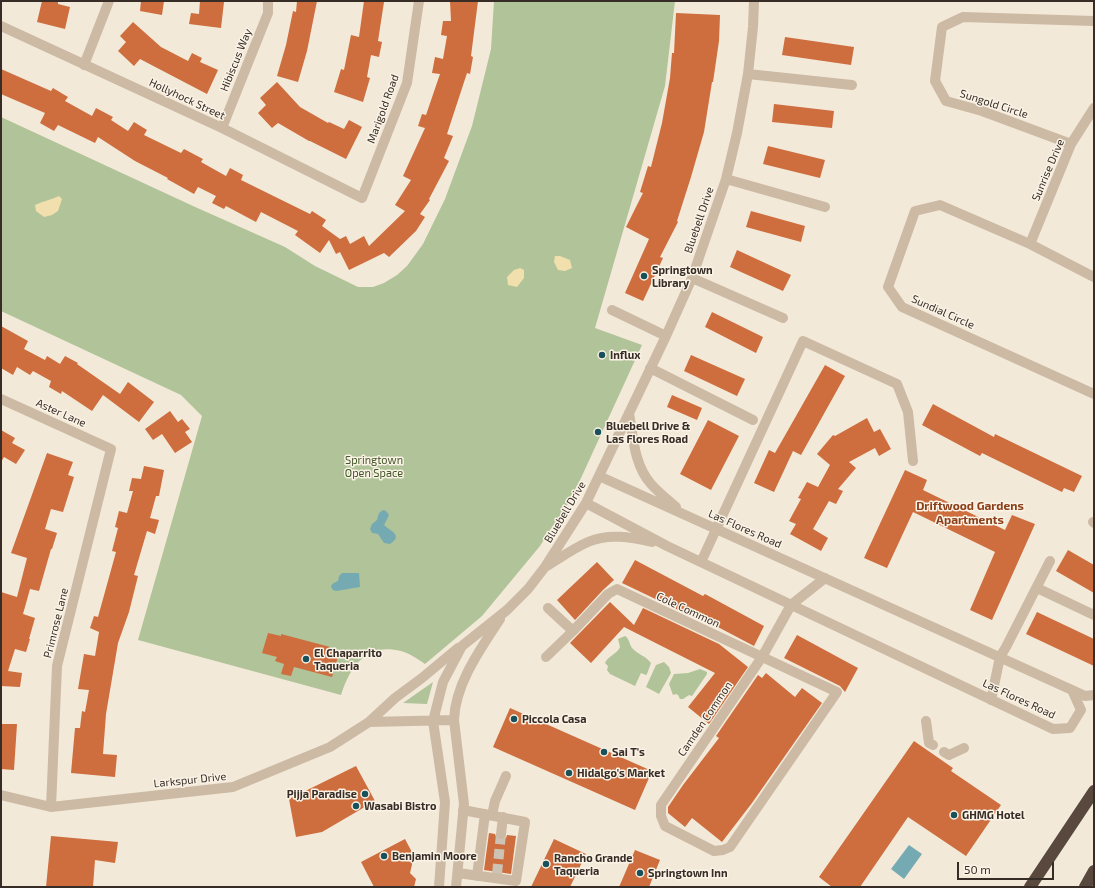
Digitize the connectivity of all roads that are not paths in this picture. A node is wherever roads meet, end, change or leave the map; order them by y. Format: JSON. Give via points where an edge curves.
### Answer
{"nodes":[{"id":1,"x":109,"y":1,"type":"edge"},
{"id":2,"x":268,"y":1,"type":"edge"},
{"id":3,"x":419,"y":1,"type":"edge"},
{"id":4,"x":754,"y":1,"type":"edge"},
{"id":5,"x":1094,"y":21,"type":"edge"},
{"id":6,"x":1,"y":26,"type":"edge"},
{"id":7,"x":84,"y":65,"type":"junction"},
{"id":8,"x":748,"y":74,"type":"junction"},
{"id":9,"x":852,"y":85,"type":"dead end"},
{"id":10,"x":1094,"y":108,"type":"edge"},
{"id":11,"x":222,"y":128,"type":"junction"},
{"id":12,"x":1071,"y":144,"type":"junction"},
{"id":13,"x":726,"y":179,"type":"junction"},
{"id":14,"x":362,"y":198,"type":"joint"},
{"id":15,"x":825,"y":208,"type":"dead end"},
{"id":16,"x":1030,"y":244,"type":"junction"},
{"id":17,"x":1094,"y":277,"type":"edge"},
{"id":18,"x":692,"y":278,"type":"junction"},
{"id":19,"x":612,"y":310,"type":"dead end"},
{"id":20,"x":783,"y":318,"type":"dead end"},
{"id":21,"x":666,"y":336,"type":"junction"},
{"id":22,"x":650,"y":368,"type":"junction"},
{"id":23,"x":1094,"y":394,"type":"edge"},
{"id":24,"x":1,"y":399,"type":"edge"},
{"id":25,"x":629,"y":413,"type":"junction"},
{"id":26,"x":753,"y":420,"type":"dead end"},
{"id":27,"x":111,"y":449,"type":"joint"},
{"id":28,"x":913,"y":461,"type":"dead end"},
{"id":29,"x":600,"y":476,"type":"junction"},
{"id":30,"x":586,"y":503,"type":"junction"},
{"id":31,"x":685,"y":515,"type":"junction"},
{"id":32,"x":717,"y":529,"type":"junction"},
{"id":33,"x":667,"y":546,"type":"junction"},
{"id":34,"x":1050,"y":560,"type":"dead end"},
{"id":35,"x":701,"y":562,"type":"junction"},
{"id":36,"x":545,"y":567,"type":"junction"},
{"id":37,"x":825,"y":578,"type":"junction"},
{"id":38,"x":1036,"y":588,"type":"junction"},
{"id":39,"x":791,"y":605,"type":"junction"},
{"id":40,"x":548,"y":608,"type":"dead end"},
{"id":41,"x":503,"y":614,"type":"junction"},
{"id":42,"x":1094,"y":615,"type":"edge"},
{"id":43,"x":573,"y":631,"type":"junction"},
{"id":44,"x":462,"y":646,"type":"junction"},
{"id":45,"x":546,"y":657,"type":"dead end"},
{"id":46,"x":762,"y":657,"type":"junction"},
{"id":47,"x":1000,"y":657,"type":"junction"},
{"id":48,"x":1072,"y":690,"type":"junction"},
{"id":49,"x":837,"y":692,"type":"joint"},
{"id":50,"x":1094,"y":695,"type":"edge"},
{"id":51,"x":991,"y":700,"type":"junction"},
{"id":52,"x":454,"y":720,"type":"junction"},
{"id":53,"x":433,"y":721,"type":"junction"},
{"id":54,"x":926,"y":721,"type":"dead end"},
{"id":55,"x":370,"y":722,"type":"junction"},
{"id":56,"x":933,"y":745,"type":"dead end"},
{"id":57,"x":964,"y":748,"type":"dead end"},
{"id":58,"x":944,"y":752,"type":"dead end"},
{"id":59,"x":506,"y":776,"type":"dead end"},
{"id":60,"x":1094,"y":791,"type":"edge"},
{"id":61,"x":1,"y":795,"type":"edge"},
{"id":62,"x":51,"y":807,"type":"junction"},
{"id":63,"x":464,"y":810,"type":"junction"},
{"id":64,"x":489,"y":815,"type":"junction"},
{"id":65,"x":503,"y":817,"type":"junction"},
{"id":66,"x":501,"y":834,"type":"tunnel mouth"},
{"id":67,"x":1094,"y":871,"type":"edge"},
{"id":68,"x":458,"y":873,"type":"junction"},
{"id":69,"x":477,"y":876,"type":"junction"},
{"id":70,"x":439,"y":887,"type":"edge"},
{"id":71,"x":456,"y":887,"type":"edge"},
{"id":72,"x":1030,"y":887,"type":"edge"},
{"id":73,"x":1085,"y":887,"type":"edge"}],
"edges":[{"from":1,"to":7,"type":"street"},
{"from":2,"to":11,"type":"street","name":"Hibiscus Way","via":[[268,13]]},
{"from":3,"to":14,"type":"street","name":"Marigold Road","via":[[407,83]]},
{"from":4,"to":8,"type":"street","name":"Bluebell Drive"},
{"from":5,"to":12,"type":"street","name":"Sungold Circle","via":[[963,17],[942,27],[935,81],[946,101],[982,111]]},
{"from":6,"to":7,"type":"street","name":"Hollyhock Street"},
{"from":7,"to":11,"type":"street","name":"Hollyhock Street"},
{"from":8,"to":9,"type":"street"},
{"from":8,"to":13,"type":"street","name":"Bluebell Drive","via":[[738,133]]},
{"from":10,"to":12,"type":"street","name":"Sunrise Drive"},
{"from":11,"to":14,"type":"street","name":"Hollyhock Street"},
{"from":12,"to":16,"type":"street","name":"Sunrise Drive"},
{"from":13,"to":15,"type":"street"},
{"from":13,"to":18,"type":"street","name":"Bluebell Drive"},
{"from":16,"to":17,"type":"street","name":"Sundial Circle"},
{"from":16,"to":23,"type":"street","name":"Sundial Circle","via":[[940,205],[915,211],[888,286],[902,307]]},
{"from":18,"to":20,"type":"street"},
{"from":18,"to":21,"type":"street","name":"Bluebell Drive"},
{"from":19,"to":21,"type":"street"},
{"from":21,"to":22,"type":"street","name":"Bluebell Drive"},
{"from":22,"to":25,"type":"street","name":"Bluebell Drive"},
{"from":22,"to":26,"type":"street"},
{"from":24,"to":27,"type":"street","name":"Aster Lane"},
{"from":25,"to":29,"type":"street","name":"Bluebell Drive"},
{"from":25,"to":31,"type":"street","name":"Las Flores Road","via":[[643,472],[650,483]]},
{"from":27,"to":62,"type":"street","name":"Primrose Lane","via":[[57,666]]},
{"from":28,"to":32,"type":"street","via":[[908,412],[897,384],[803,341]]},
{"from":29,"to":30,"type":"street","name":"Bluebell Drive"},
{"from":29,"to":31,"type":"street","name":"Las Flores Road"},
{"from":30,"to":33,"type":"street","name":"Las Flores Road"},
{"from":30,"to":36,"type":"street","name":"Bluebell Drive"},
{"from":31,"to":32,"type":"street","name":"Las Flores Road"},
{"from":32,"to":35,"type":"street"},
{"from":32,"to":37,"type":"street","name":"Las Flores Road"},
{"from":33,"to":35,"type":"street","name":"Las Flores Road"},
{"from":33,"to":36,"type":"street","name":"Las Flores Road","via":[[642,539],[606,537],[588,542]]},
{"from":34,"to":38,"type":"street"},
{"from":35,"to":39,"type":"street","name":"Las Flores Road"},
{"from":36,"to":41,"type":"street","name":"Bluebell Drive"},
{"from":37,"to":39,"type":"street","name":"Camden Common"},
{"from":37,"to":47,"type":"street","name":"Las Flores Road"},
{"from":38,"to":42,"type":"street"},
{"from":38,"to":47,"type":"street"},
{"from":39,"to":46,"type":"street","name":"Camden Common"},
{"from":39,"to":51,"type":"street","name":"Las Flores Road"},
{"from":40,"to":43,"type":"street"},
{"from":41,"to":44,"type":"street","name":"Bluebell Drive"},
{"from":41,"to":52,"type":"street","name":"Bluebell Drive","via":[[471,663],[454,707]]},
{"from":43,"to":45,"type":"street"},
{"from":43,"to":46,"type":"street","name":"Cole Common","via":[[608,594],[616,589]]},
{"from":44,"to":53,"type":"street","name":"Bluebell Drive","via":[[443,682]]},
{"from":44,"to":55,"type":"street","name":"Larkspur Drive","via":[[395,698]]},
{"from":46,"to":49,"type":"street","name":"Cole Common"},
{"from":46,"to":49,"type":"street","name":"Camden Common","via":[[661,805],[661,816],[665,826],[714,851],[730,847]]},
{"from":47,"to":48,"type":"street","name":"Las Flores Road"},
{"from":47,"to":51,"type":"street"},
{"from":48,"to":50,"type":"street","via":[[1085,696]]},
{"from":48,"to":51,"type":"street","name":"Las Flores Road","via":[[1081,710],[1070,728],[1053,729]]},
{"from":52,"to":53,"type":"street"},
{"from":52,"to":63,"type":"street","name":"Bluebell Drive"},
{"from":53,"to":55,"type":"street"},
{"from":53,"to":70,"type":"street","name":"Bluebell Drive","via":[[445,802]]},
{"from":54,"to":56,"type":"street","via":[[929,743]]},
{"from":55,"to":62,"type":"street","name":"Larkspur Drive","via":[[330,747],[233,788]]},
{"from":57,"to":58,"type":"street","via":[[949,755]]},
{"from":59,"to":64,"type":"street"},
{"from":60,"to":72,"type":"highway"},
{"from":61,"to":62,"type":"street","name":"Larkspur Drive"},
{"from":63,"to":64,"type":"street"},
{"from":63,"to":68,"type":"street","name":"Bluebell Drive"},
{"from":64,"to":65,"type":"street"},
{"from":64,"to":69,"type":"street"},
{"from":65,"to":66,"type":"street"},
{"from":65,"to":69,"type":"street","via":[[525,822],[516,881],[496,876]]},
{"from":67,"to":73,"type":"highway"},
{"from":68,"to":69,"type":"street"},
{"from":68,"to":71,"type":"street","name":"Bluebell Drive"}]}
